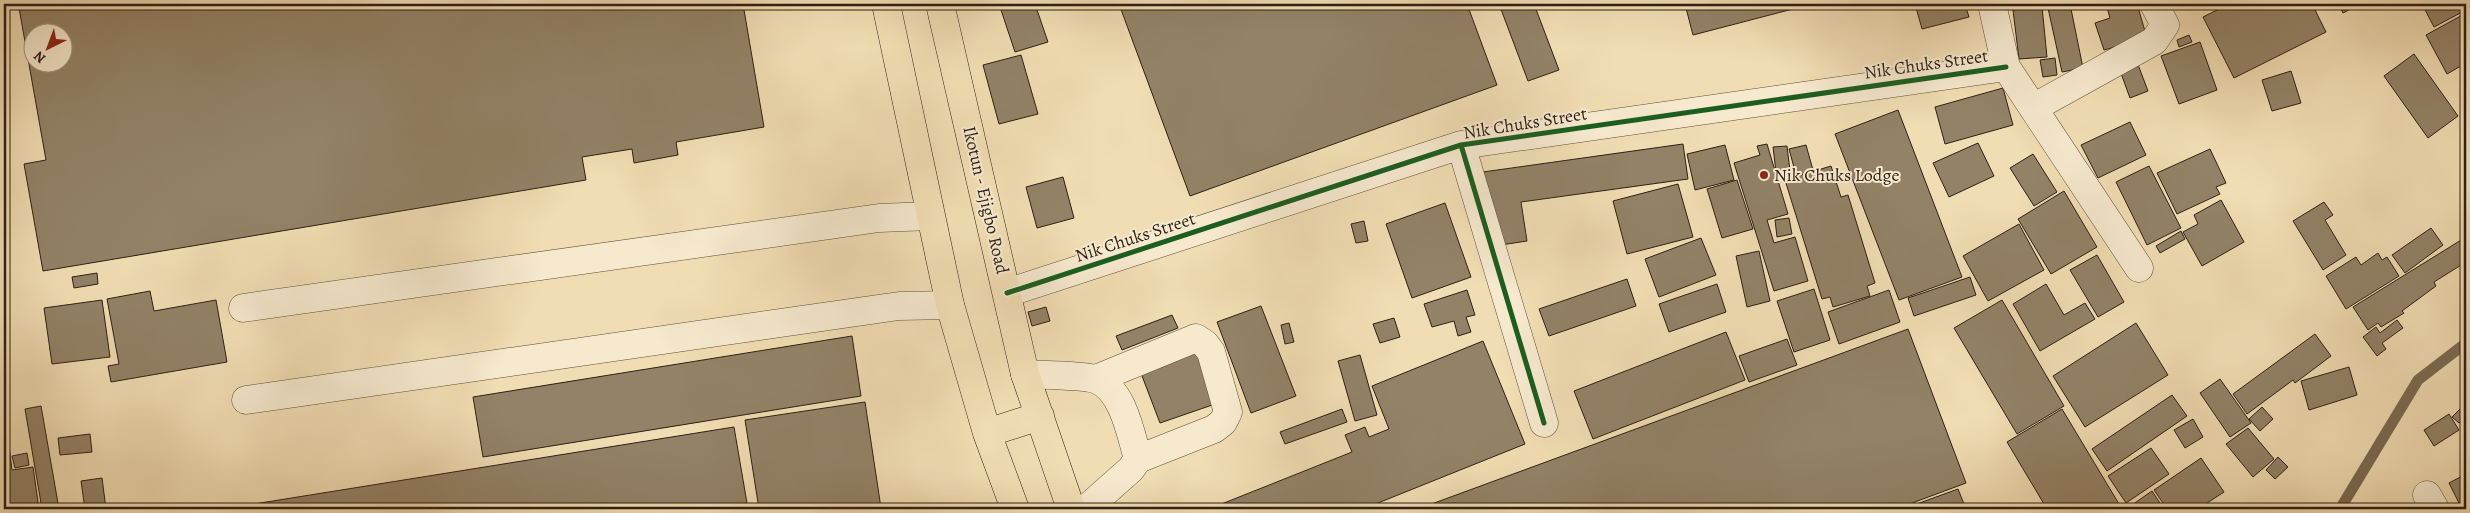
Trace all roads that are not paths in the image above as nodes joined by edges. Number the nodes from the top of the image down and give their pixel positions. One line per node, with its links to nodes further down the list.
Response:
1 (886, 4): 8 (main road)
2 (940, 4): 10 (main road, Ikotun - Ejigbo Road)
3 (1992, 4): 5 (street)
4 (2154, 4): 6 (street)
5 (2006, 66): 6 (street); 7 (street, Nik Chuks Street)
6 (2033, 108): 9 (street)
7 (1461, 146): 10 (street, Nik Chuks Street); 17 (street)
8 (930, 216): 11 (main road); 12 (street)
9 (2139, 268)
10 (1007, 293): 13 (main road, Ikotun - Ejigbo Road)
11 (950, 306): 15 (street); 18 (main road)
12 (244, 308)
13 (1026, 374): 14 (street); 16 (main road, Ikotun - Ejigbo Road)
14 (1096, 379): 19 (street); 19 (street)
15 (246, 400)
16 (1040, 416): 18 (main road); 21 (main road, Ikotun - Ejigbo Road)
17 (1544, 423)
18 (987, 433): 20 (main road)
19 (1138, 459): 22 (street)
20 (1015, 509)
21 (1071, 509)
22 (1086, 509)

